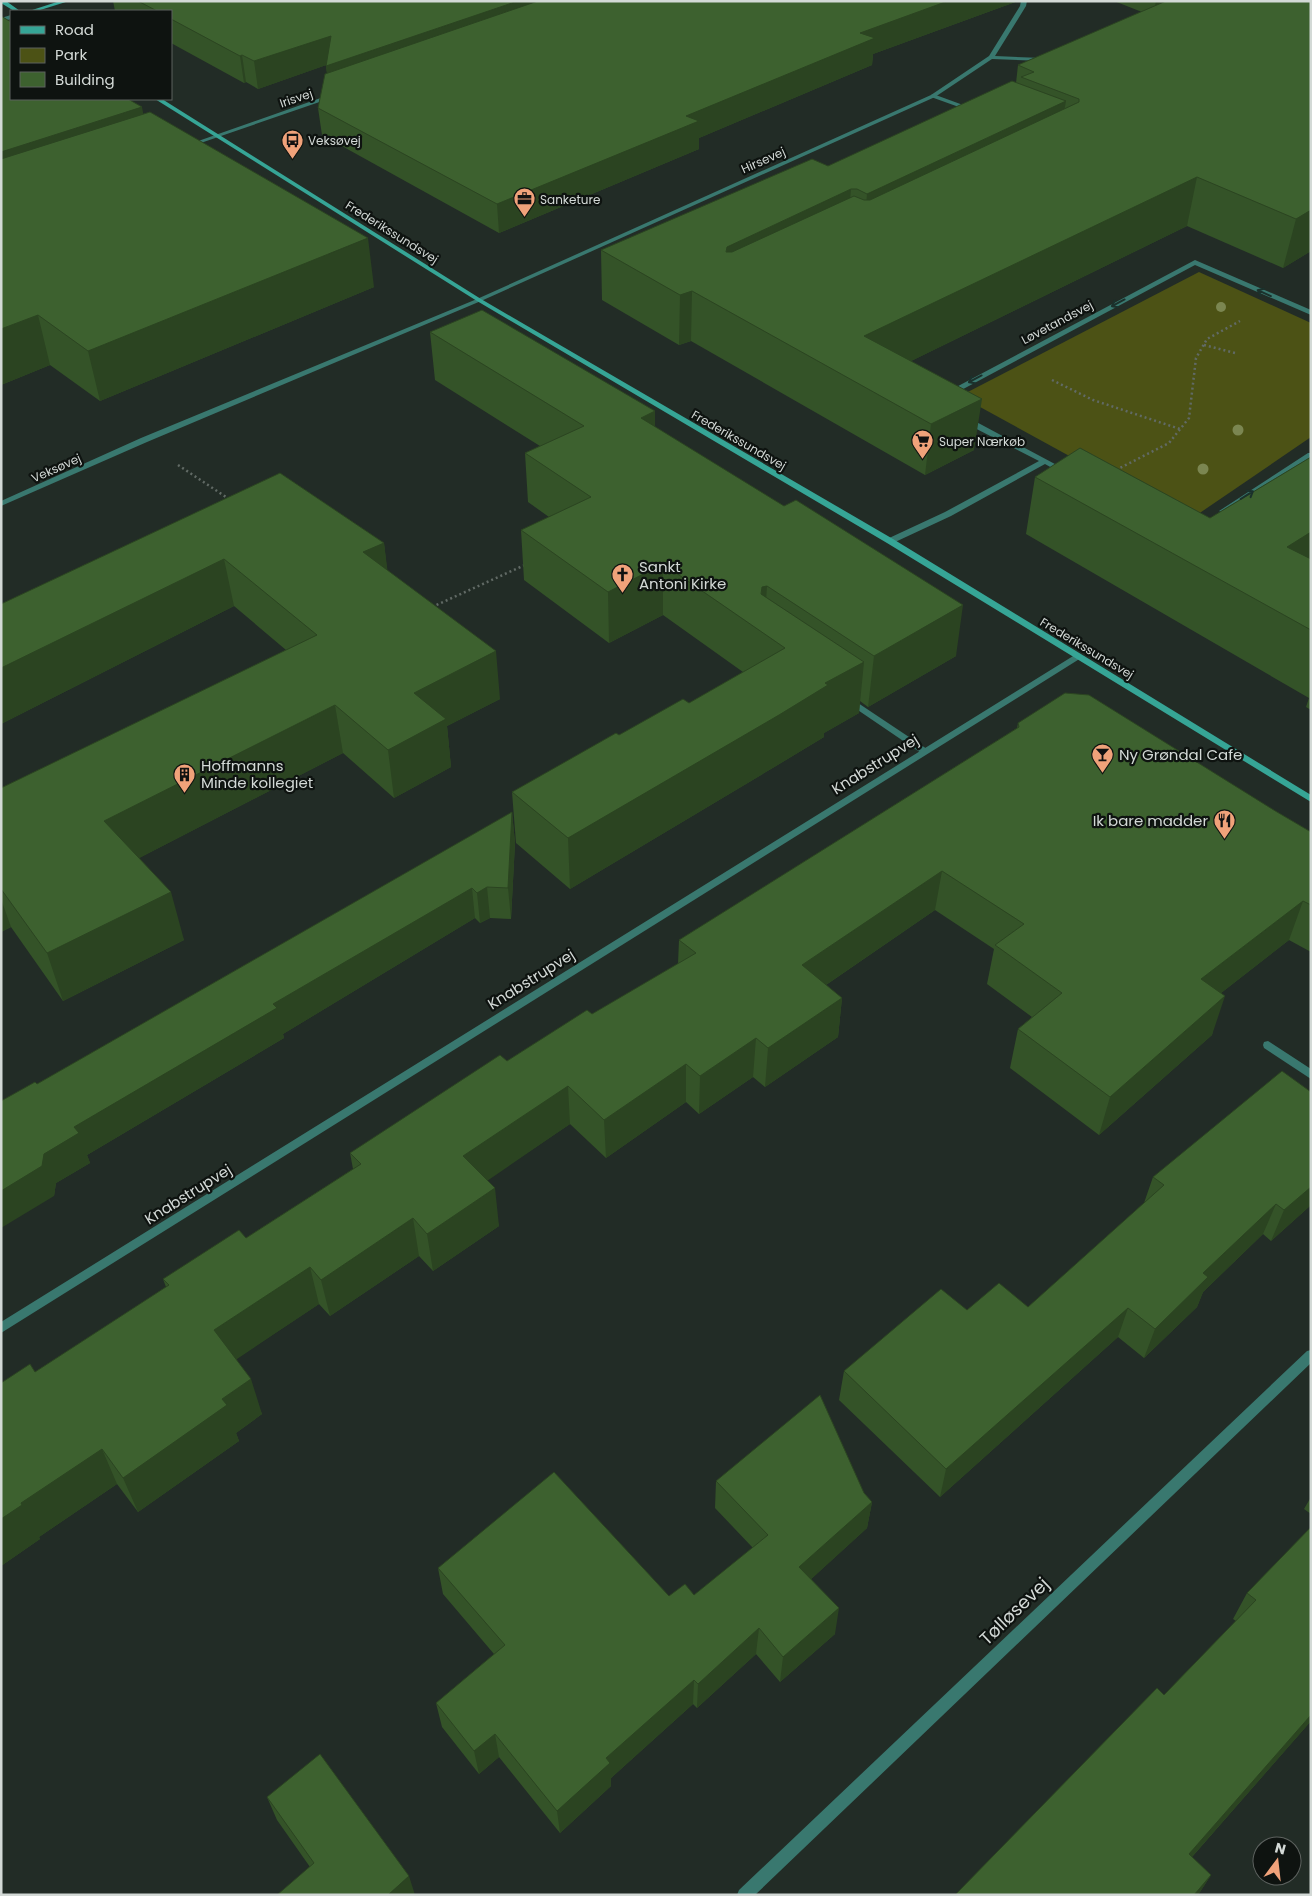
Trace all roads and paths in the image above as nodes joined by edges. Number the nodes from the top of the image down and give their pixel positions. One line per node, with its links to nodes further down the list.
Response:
1 (2, 1): 4 (main road)
2 (68, 1): 5 (main road)
3 (1024, 1): 6 (street, Hirsevej)
4 (16, 10)
5 (36, 10)
6 (991, 57): 7 (street); 9 (street, Hirsevej)
7 (1051, 59)
8 (336, 95): 12 (street, Irisvej)
9 (933, 96): 11 (street); 14 (street, Hirsevej)
10 (160, 100): 12 (main road, Frederikssundsvej)
11 (978, 113)
12 (217, 136): 13 (street, Irisvej); 14 (main road, Frederikssundsvej)
13 (183, 147)
14 (479, 300): 23 (street, Veksøvej); 30 (main road, Frederikssundsvej)
15 (1280, 300): 16 (street, Løvetandsvej); 17 (path); 19 (street, Løvetandsvej, one-way to 19)
16 (1310, 312)
17 (1204, 345): 18 (path); 22 (path)
18 (1235, 353)
19 (1011, 360): 20 (street, Løvetandsvej, one-way to 20); 22 (path)
20 (941, 397)
21 (958, 415): 25 (street)
22 (1180, 429): 26 (path)
23 (144, 440): 27 (path); 28 (street, Veksøvej)
24 (1311, 455): 29 (street, one-way to 24)
25 (1045, 461): 26 (street); 30 (street)
26 (1089, 484)
27 (233, 501)
28 (1, 504)
29 (1218, 514)
30 (890, 542): 33 (main road, Frederikssundsvej)
31 (534, 561): 32 (path)
32 (425, 610)
33 (1078, 656): 35 (street, Knabstrupvej); 36 (main road, Frederikssundsvej)
34 (844, 696): 35 (street)
35 (924, 751): 39 (street, Knabstrupvej)
36 (1311, 799)
37 (1268, 1045): 38 (street)
38 (1311, 1074)
39 (1, 1328)
40 (1311, 1355): 41 (street, Tølløsevej)
41 (744, 1895)

